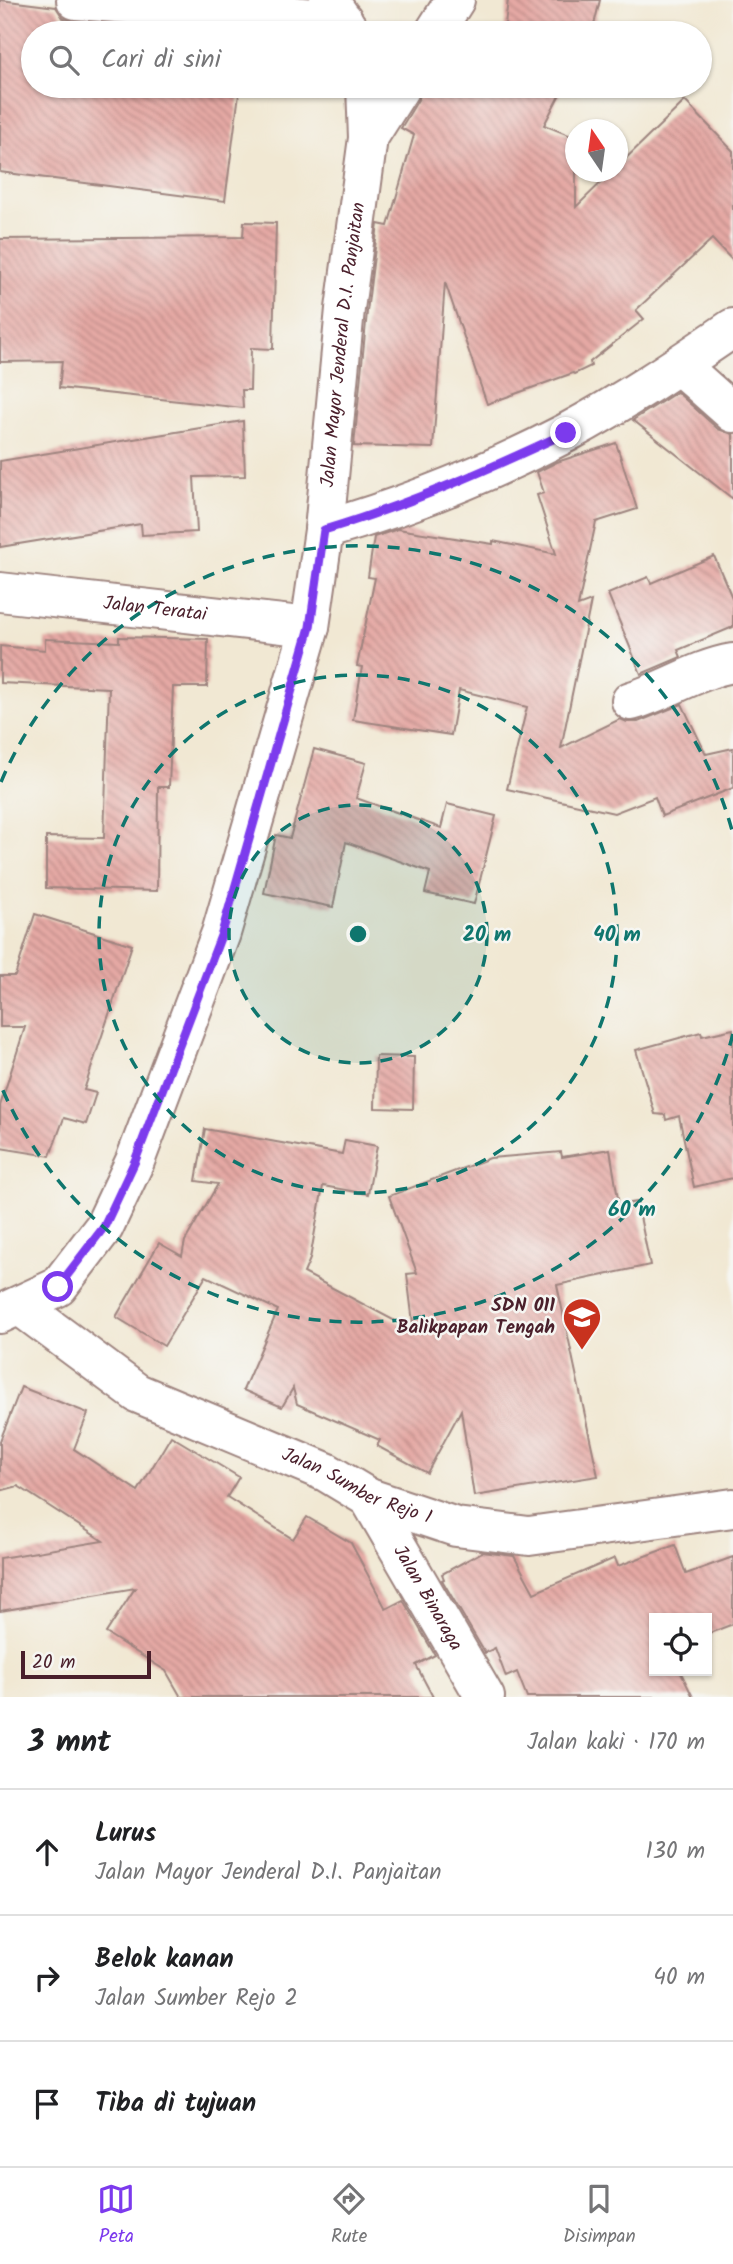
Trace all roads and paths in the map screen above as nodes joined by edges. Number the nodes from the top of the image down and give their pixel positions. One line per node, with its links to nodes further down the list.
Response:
1 (76, 0): 3 (street)
2 (455, 0): 4 (street)
3 (341, 18)
4 (442, 21)
5 (366, 98): 7 (street, Jalan Mayor Jenderal D.I. Panjaitan)
6 (393, 98): 7 (street)
7 (368, 138): 11 (street, Jalan Mayor Jenderal D.I. Panjaitan)
8 (733, 328): 9 (street)
9 (679, 365): 10 (street); 11 (street)
10 (733, 413)
11 (324, 530): 13 (street, Jalan Mayor Jenderal D.I. Panjaitan)
12 (0, 593): 13 (street, Jalan Teratai)
13 (310, 627): 16 (street, Jalan Mayor Jenderal D.I. Panjaitan)
14 (733, 663): 15 (street)
15 (631, 701)
16 (10, 1310): 17 (street, Jalan Sumber Rejo 1)
17 (369, 1498): 18 (street, Jalan Sumber Rejo 1); 19 (street, Jalan Binaraga)
18 (733, 1508)
19 (485, 1697)

